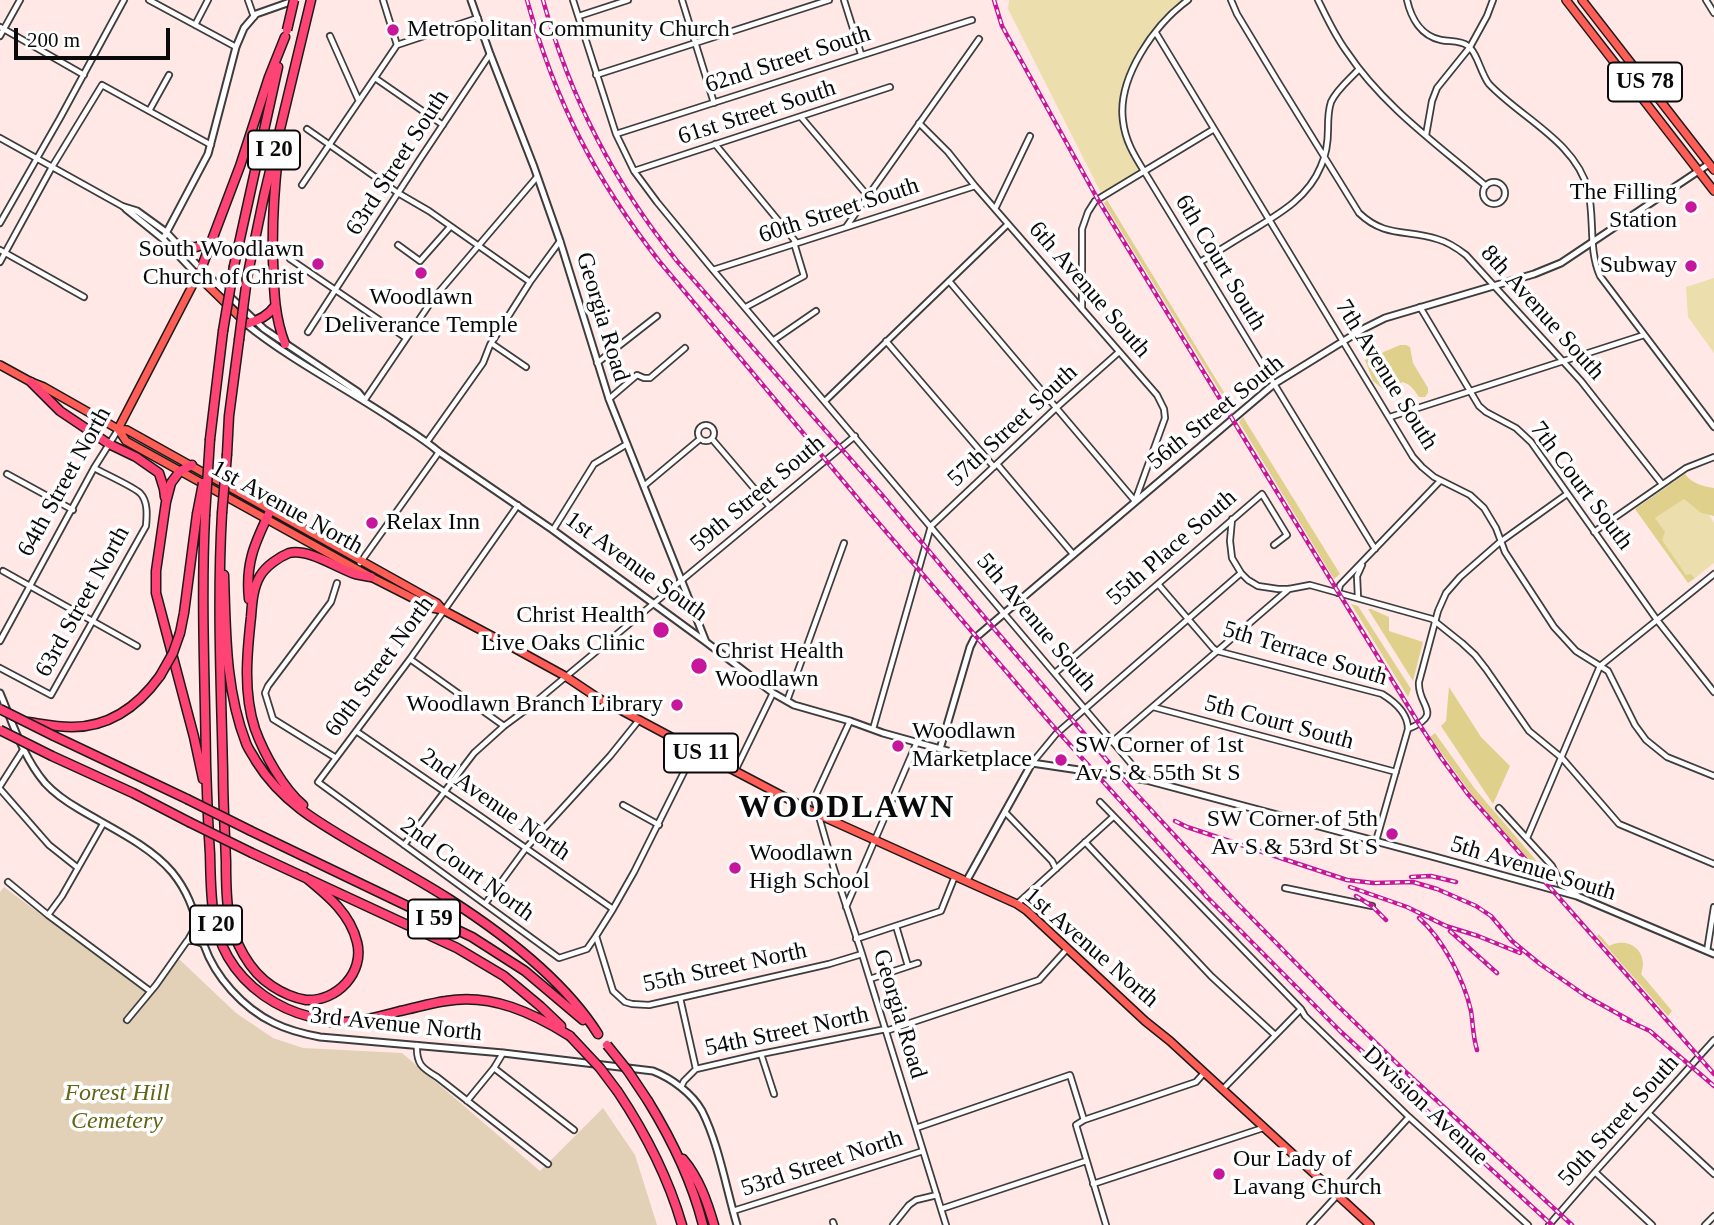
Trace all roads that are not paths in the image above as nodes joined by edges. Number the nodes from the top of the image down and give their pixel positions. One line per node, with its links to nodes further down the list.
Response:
1 (20, 0): 29 (street)
2 (124, 0): 42 (street)
3 (149, 0): 28 (street)
4 (208, 0): 28 (street)
5 (248, 0): 25 (street)
6 (295, 0): 25 (street); 30 (highway, I 20, bridge)
7 (311, 0): 50 (highway, I 20)
8 (383, 0): 36 (street)
9 (471, 0): 26 (street, Georgia Road)
10 (573, 0): 24 (street, 5th Avenue South)
11 (628, 0): 24 (street)
12 (682, 0): 35 (street)
13 (829, 0): 35 (street)
14 (844, 0): 40 (street)
15 (1188, 0): 31 (street)
16 (1231, 0): 63 (street, 8th Avenue South)
17 (1318, 0): 41 (street)
18 (1407, 0): 38 (street)
19 (1493, 0): 38 (street)
20 (1566, 0): 69 (main road, US 78)
21 (1582, 0): 65 (main road, US 78)
22 (1706, 0): 23 (street)
23 (1714, 13)
24 (579, 16): 44 (street, 5th Avenue South)
25 (254, 17): 37 (street)
26 (478, 18): 36 (street); 39 (street, Georgia Road)
27 (972, 20): 40 (street, 62nd Street South)
28 (195, 25): 37 (street)
29 (2, 29): 32 (street); 42 (street)
30 (286, 33): 88 (highway); 158 (highway, I 20, bridge)
31 (1156, 33): 55 (street, 7th Avenue South); 68 (street, 6th Court South)
32 (0, 36)
33 (330, 36): 47 (street)
34 (979, 39): 52 (street)
35 (694, 44): 44 (street); 48 (street)
36 (397, 45): 45 (street)
37 (236, 47): 62 (street)
38 (1470, 47): 57 (street); 87 (street)
39 (490, 54): 53 (street, 63rd Street South); 70 (street, Georgia Road)
40 (861, 54): 48 (street, 62nd Street South)
41 (1359, 69): 57 (street); 63 (street)
42 (84, 75): 64 (street)
43 (169, 75): 49 (street)
44 (596, 75): 56 (street, 5th Avenue South)
45 (375, 78): 47 (street); 53 (street)
46 (890, 88): 51 (street, 61st Street South)
47 (358, 100): 60 (street)
48 (713, 103): 56 (street, 62nd Street South)
49 (149, 111): 62 (street); 66 (street)
50 (282, 116): 104 (highway); 164 (highway, I 20, bridge)
51 (801, 117): 61 (street, 61st Street South); 76 (street)
52 (919, 123): 72 (street, 6th Avenue South); 76 (street)
53 (443, 125): 75 (street, 63rd Street South)
54 (307, 129): 60 (street)
55 (1214, 129): 68 (street); 79 (street, 7th Avenue South)
56 (616, 134): 67 (street, 5th Avenue South)
57 (1426, 135): 73 (street)
58 (1030, 136): 78 (street)
59 (0, 138): 64 (street, 1st Avenue South)
60 (329, 144): 71 (street); 75 (street)
61 (715, 144): 67 (street, 61st Street South); 89 (street)
62 (211, 145): 84 (street)
63 (1324, 156): 79 (street); 101 (street, 8th Avenue South)
64 (37, 158): 66 (street, 1st Avenue South); 80 (street)
65 (1712, 165): 69 (street, 56th Street South)
66 (52, 167): 77 (street, 1st Avenue South); 93 (street)
67 (634, 171): 97 (street, 5th Avenue South)
68 (1143, 171): 96 (street, 6th Court South); 107 (street)
69 (1698, 171): 74 (main road, US 78); 87 (street, 56th Street South)
70 (537, 177): 86 (street, Georgia Road); 91 (street)
71 (302, 185)
72 (975, 186): 78 (street, 6th Avenue South); 83 (street, 60th Street South)
73 (1486, 186): 73 (street)
74 (1714, 191)
75 (398, 193): 82 (street); 102 (street, 63rd Street South)
76 (867, 195): 83 (street)
77 (124, 207): 84 (street, 1st Avenue South); 85 (street, 1st Avenue South)
78 (995, 209): 81 (street, 6th Avenue South)
79 (1270, 219): 96 (street); 116 (street, 7th Avenue South)
80 (0, 223)
81 (1008, 224): 99 (street, 59th Street South); 107 (street, 6th Avenue South)
82 (450, 227): 90 (street); 91 (street)
83 (845, 228): 89 (street, 60th Street South)
84 (166, 232): 85 (street); 92 (street, 1st Avenue South)
85 (163, 239): 98 (street, 1st Avenue South)
86 (560, 241): 100 (street); 122 (street, Georgia Road)
87 (1593, 242): 101 (street, 56th Street South); 112 (street)
88 (211, 243): 92 (highway); 98 (highway)
89 (795, 243): 97 (street, 60th Street South); 105 (street)
90 (398, 245)
91 (478, 246): 100 (street); 113 (street)
92 (182, 248): 98 (street, 1st Avenue South)
93 (3, 251): 95 (street); 103 (street)
94 (290, 259): 102 (street)
95 (0, 262)
96 (1200, 262): 126 (street, 6th Court South)
97 (713, 270): 105 (street, 5th Avenue South)
98 (200, 273): 110 (main road, 1st Avenue South); 134 (main road, 64th Street North)
99 (949, 281): 115 (street, 59th Street South); 131 (street)
100 (530, 282): 117 (street)
101 (1495, 285): 106 (street, 56th Street South); 121 (street, 8th Avenue South)
102 (335, 291): 111 (street, 63rd Street South); 113 (street)
103 (84, 297)
104 (275, 306): 110 (highway); 118 (highway)
105 (746, 307): 114 (street, 5th Avenue South)
106 (1420, 307): 116 (street, 56th Street South); 127 (street, 7th Court South)
107 (1082, 309): 120 (street, 6th Avenue South)
108 (816, 311): 114 (street)
109 (657, 316): 122 (street)
110 (250, 322): 118 (street, 1st Avenue South); 129 (street, 1st Avenue South)
111 (308, 332)
112 (1644, 335): 121 (street); 133 (street)
113 (406, 338): 129 (street)
114 (774, 341): 130 (street, 5th Avenue South)
115 (886, 341): 130 (street, 59th Street South); 144 (street)
116 (1343, 341): 126 (street, 56th Street South); 132 (street, 7th Avenue South)
117 (491, 343): 124 (street); 138 (street)
118 (285, 344): 129 (street, 1st Avenue South)
119 (684, 348): 128 (street)
120 (1119, 352): 131 (street, 57th Street South); 153 (street, 6th Avenue South)
121 (1563, 361): 127 (street); 149 (street, 8th Avenue South)
122 (597, 363): 128 (street, Georgia Road)
123 (0, 365): 125 (main road, 1st Avenue North / US 11)
124 (526, 367)
125 (31, 383): 134 (main road, 1st Avenue North / US 11); 139 (highway)
126 (1274, 384): 153 (street, 56th Street South); 168 (street, 6th Court South)
127 (1470, 391): 132 (street); 151 (street, 7th Court South)
128 (609, 399): 140 (street, Georgia Road)
129 (365, 401): 138 (street, 1st Avenue South)
130 (825, 401): 135 (street, 5th Avenue South)
131 (1056, 408): 144 (street, 57th Street South); 153 (street)
132 (1390, 417): 148 (street, 7th Avenue South)
133 (1714, 427)
134 (118, 429): 139 (street, 64th Street North); 143 (main road, 1st Avenue North / US 11); 146 (main road, 1st Avenue North / US 11)
135 (855, 436): 155 (street, 59th Street South); 161 (street, 5th Avenue South)
136 (700, 439): 137 (street); 137 (street); 150 (street)
137 (712, 439): 155 (street)
138 (427, 442): 141 (street, 1st Avenue South)
139 (109, 443): 145 (street, 64th Street North); 152 (highway)
140 (627, 444): 150 (street, Georgia Road); 162 (street)
141 (439, 452): 154 (street, 1st Avenue South); 170 (street)
142 (1714, 457): 149 (street)
143 (192, 465): 146 (highway); 156 (main road, 1st Avenue North / US 11)
144 (995, 465): 161 (street, 57th Street South); 169 (street)
145 (94, 468): 157 (street, 64th Street North); 188 (street, 63rd Street North)
146 (180, 471): 152 (highway); 159 (main road, 1st Avenue North / US 11)
147 (6, 474): 157 (street)
148 (1440, 481): 165 (street, 7th Avenue South); 168 (street)
149 (1662, 484): 163 (street)
150 (645, 485): 177 (street, Georgia Road)
151 (1567, 494): 163 (street, 7th Court South); 165 (street)
152 (166, 502): 232 (highway)
153 (1135, 502): 169 (street, 56th Street South)
154 (518, 505): 162 (street, 1st Avenue South); 185 (street, 60th Street North)
155 (770, 507): 177 (street, 59th Street South)
156 (271, 509): 159 (highway); 170 (main road, 1st Avenue North / US 11)
157 (73, 510): 180 (street, 64th Street North)
158 (201, 515): 210 (highway, bridge); 232 (highway, I 20)
159 (267, 519): 172 (main road, 1st Avenue North / US 11); 186 (highway)
160 (1232, 519): 167 (street, 55th Place South); 174 (street); 179 (street, 55th Place South)
161 (931, 526): 187 (street, 5th Avenue South); 212 (street)
162 (553, 530): 184 (street, 1st Avenue South)
163 (1594, 532): 190 (street, 7th Court South)
164 (222, 536): 240 (highway); 251 (highway)
165 (1500, 542): 191 (street); 197 (street, 7th Avenue South)
166 (844, 543): 204 (street)
167 (1274, 545)
168 (1374, 549): 171 (street)
169 (1073, 555): 187 (street, 56th Street South)
170 (362, 560): 172 (street); 185 (main road, 1st Avenue North / US 11)
171 (1364, 561): 182 (street); 183 (street)
172 (357, 569): 176 (main road, 1st Avenue North / US 11)
173 (3, 571): 180 (street)
174 (1241, 573): 181 (street); 189 (street)
175 (1714, 574): 190 (street)
176 (371, 577): 185 (main road, 1st Avenue North / US 11); 186 (highway)
177 (682, 580): 184 (street, 59th Street South); 193 (street, Georgia Road)
178 (337, 583): 221 (street)
179 (1157, 583): 189 (street, 5th Terrace South); 199 (street, 55th Place South)
180 (30, 586): 188 (street); 192 (street, 64th Street North)
181 (1289, 589): 182 (street); 195 (street)
182 (1338, 593): 183 (street)
183 (1358, 598): 191 (street)
184 (654, 604): 193 (street, 1st Avenue South); 200 (street, 59th Street South)
185 (443, 610): 196 (street, 60th Street North); 200 (main road, 1st Avenue North / US 11)
186 (251, 612): 240 (highway)
187 (1005, 614): 199 (street, 5th Avenue South); 218 (street, 56th Street South)
188 (92, 620): 194 (street); 198 (street, 63rd Street North)
189 (1188, 620): 195 (street, 5th Terrace South); 207 (street)
190 (1657, 620): 197 (street); 201 (street, 7th Court South)
191 (1435, 621): 213 (street); 222 (street)
192 (0, 641)
193 (706, 642): 203 (street, 1st Avenue South)
194 (137, 646)
195 (1217, 651): 205 (street); 213 (street, 5th Terrace South)
196 (410, 659): 211 (street); 215 (street, 60th Street North)
197 (1600, 666): 222 (street); 226 (street, 7th Avenue South)
198 (0, 668)
199 (1055, 673): 207 (street, 5th Avenue South)
200 (565, 676): 208 (main road, 1st Avenue North / US 11); 211 (street, 59th Street South)
201 (1714, 692)
202 (0, 693): 219 (street, 3rd Avenue North)
203 (773, 693): 204 (street, 1st Avenue South); 224 (street)
204 (787, 701): 209 (street, 1st Avenue South)
205 (1153, 707): 217 (street); 225 (street, 5th Court South)
206 (0, 709): 210 (highway, I 59, bridge)
207 (1086, 709): 217 (street, 5th Avenue South); 223 (street)
208 (639, 720): 220 (main road, 1st Avenue North / US 11); 246 (street)
209 (850, 721): 212 (street, 1st Avenue South); 236 (street)
210 (25, 722): 281 (highway, I 59, bridge)
211 (504, 726): 230 (street, 59th Street South)
212 (873, 729): 216 (street, 1st Avenue South)
213 (1408, 729): 225 (street)
214 (0, 730): 251 (highway, I 59, bridge)
215 (356, 731): 221 (street, 60th Street North); 230 (street, 2nd Avenue North)
216 (917, 742): 218 (street, 1st Avenue South); 242 (street)
217 (1112, 742): 227 (street, 5th Avenue South)
218 (940, 749): 223 (street, 1st Avenue South)
219 (23, 750): 229 (street); 238 (street, 3rd Avenue North)
220 (696, 750): 224 (main road, 1st Avenue North / US 11); 239 (street)
221 (336, 758): 228 (street, 60th Street North)
222 (1562, 758): 241 (street); 247 (street)
223 (1032, 763): 227 (street, 1st Avenue South); 235 (street)
224 (735, 771): 236 (main road, 1st Avenue North / US 11)
225 (1396, 772): 244 (street)
226 (1714, 776)
227 (1146, 780): 244 (street, 5th Avenue South)
228 (318, 782): 245 (street, 2nd Court North)
229 (0, 787): 248 (street)
230 (445, 791): 245 (street, 59th Street South); 246 (street, 2nd Avenue North)
231 (1100, 802): 237 (street, Division Avenue)
232 (207, 803): 283 (highway, I 20)
233 (623, 804): 239 (street)
234 (1499, 807): 241 (street)
235 (1005, 812): 249 (street); 252 (street)
236 (817, 814): 242 (main road, 1st Avenue North / US 11); 259 (street, Georgia Road)
237 (1114, 817): 243 (street); 278 (street, Division Avenue)
238 (103, 824): 248 (street); 263 (street, 3rd Avenue North)
239 (659, 825): 261 (street)
240 (331, 830): 281 (highway)
241 (1527, 838): 255 (street)
242 (875, 840): 250 (main road, 1st Avenue North / US 11); 259 (street)
243 (1085, 842): 249 (street); 282 (street)
244 (1376, 842): 255 (street, 5th Avenue South)
245 (404, 845): 256 (street, 2nd Court North)
246 (526, 848): 256 (street); 261 (street, 2nd Avenue North)
247 (1714, 864)
248 (78, 868): 262 (street)
249 (1056, 869): 257 (street)
250 (956, 876): 252 (main road, 1st Avenue North / US 11); 264 (street)
251 (305, 877): 283 (highway, I 59)
252 (967, 880): 257 (main road, 1st Avenue North / US 11)
253 (8, 882): 262 (street)
254 (1285, 888): 258 (street)
255 (1577, 896): 270 (street, 5th Avenue South)
256 (485, 904): 265 (street, 2nd Court North)
257 (1017, 904): 269 (main road, 1st Avenue North / US 11)
258 (1373, 906)
259 (846, 907): 266 (street, Georgia Road)
260 (1714, 907): 270 (street)
261 (613, 909): 265 (street)
262 (48, 915): 276 (street)
263 (198, 923): 267 (street); 268 (street, 3rd Avenue North)
264 (896, 926): 266 (street); 274 (street)
265 (596, 936): 277 (street, 55th Street North)
266 (856, 939): 271 (street, Georgia Road)
267 (187, 941): 268 (street); 276 (street)
268 (204, 944): 285 (street, 3rd Avenue North)
269 (1068, 949): 280 (street, 54th Street North); 290 (main road, 1st Avenue North / US 11)
270 (1707, 951): 272 (street, 5th Avenue South)
271 (862, 954): 275 (street, Georgia Road); 277 (street, 55th Street North)
272 (1714, 954)
273 (918, 963): 274 (street)
274 (908, 967): 275 (street)
275 (870, 979): 280 (street, Georgia Road)
276 (150, 991): 279 (street)
277 (680, 998): 289 (street)
278 (1301, 1009): 282 (street); 296 (street, Division Avenue)
279 (127, 1020)
280 (886, 1030): 287 (street, 54th Street North); 298 (street, Georgia Road)
281 (598, 1034): 302 (highway, bridge)
282 (1275, 1035): 292 (street)
283 (570, 1036): 313 (highway, I 20, bridge)
284 (1714, 1040): 295 (street, 50th Street South)
285 (417, 1045): 286 (street, 3rd Avenue North); 294 (street)
286 (503, 1053): 288 (street); 291 (street, 3rd Avenue North)
287 (761, 1054): 289 (street, 54th Street North); 293 (street)
288 (494, 1068): 294 (street); 300 (street)
289 (696, 1069): 291 (street)
290 (1204, 1073): 292 (main road, 1st Avenue North / US 11); 297 (street)
291 (681, 1087): 311 (street)
292 (1222, 1090): 299 (main road, 1st Avenue North / US 11)
293 (774, 1094)
294 (467, 1101): 304 (street)
295 (1648, 1113): 305 (street, 50th Street South); 306 (street)
296 (1409, 1117): 309 (street); 322 (street, Division Avenue)
297 (1084, 1120): 298 (street, 53rd Street North); 303 (street)
298 (916, 1128): 301 (street, Georgia Road)
299 (1263, 1128): 307 (street); 309 (main road, 1st Avenue North / US 11)
300 (574, 1130)
301 (923, 1151): 308 (street, Georgia Road); 311 (street, 53rd Street North)
302 (677, 1152): 314 (highway); 315 (highway)
303 (1086, 1161): 307 (street); 310 (street)
304 (548, 1164)
305 (1595, 1172): 323 (street, 50th Street South); 324 (street)
306 (1714, 1174)
307 (1093, 1184): 319 (street)
308 (937, 1195): 310 (street, Georgia Road); 317 (street)
309 (1337, 1195): 320 (street); 321 (main road, 1st Avenue North / US 11)
310 (941, 1209): 318 (street, Georgia Road)
311 (733, 1211): 316 (street)
312 (1714, 1216): 325 (street)
313 (682, 1225)
314 (703, 1225)
315 (714, 1225)
316 (737, 1225)
317 (893, 1225)
318 (946, 1225)
319 (1106, 1225)
320 (1310, 1225)
321 (1370, 1225)
322 (1528, 1225)
323 (1549, 1225)
324 (1651, 1225)
325 (1705, 1225)

